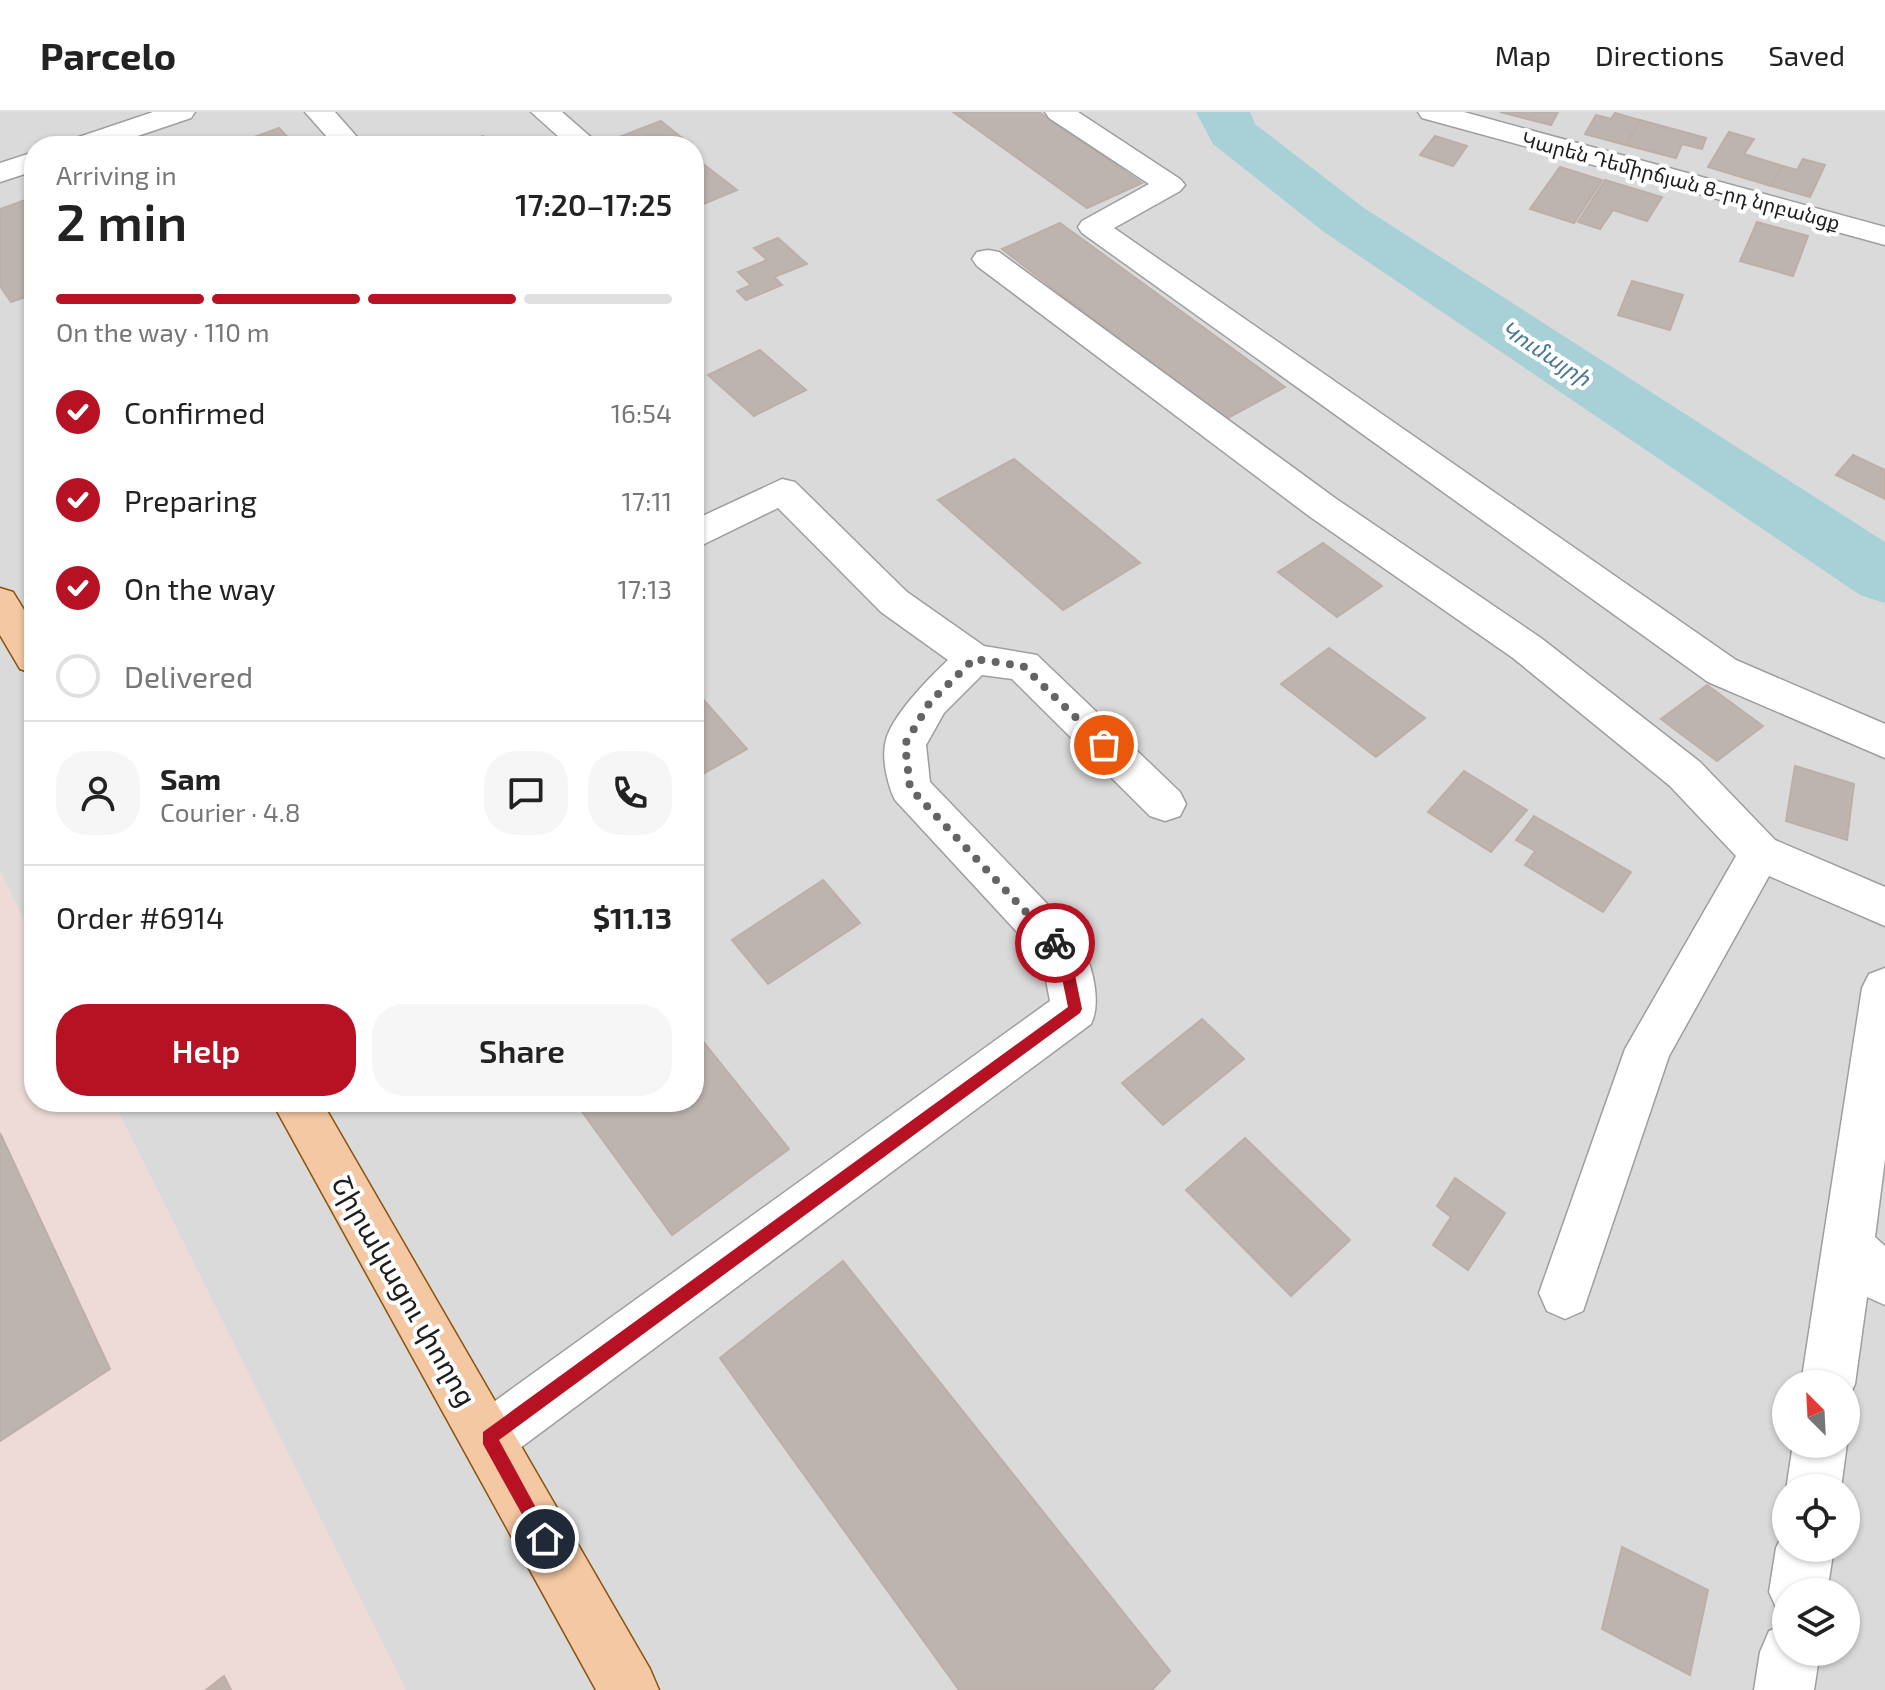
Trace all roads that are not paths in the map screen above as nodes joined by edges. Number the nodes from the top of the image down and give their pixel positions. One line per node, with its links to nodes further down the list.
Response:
1 (181, 112): 6 (street)
2 (319, 112): 7 (street)
3 (545, 112): 8 (street)
4 (1059, 112): 17 (street)
5 (1432, 112): 11 (street, Կարեն Դեմիրճյան 8-րդ նրբանցք)
6 (110, 136)
7 (342, 136)
8 (575, 136)
9 (24, 165): 10 (street)
10 (0, 173)
11 (1885, 236)
12 (988, 259): 19 (street)
13 (704, 531): 16 (street)
14 (0, 602): 15 (main road)
15 (24, 642)
16 (974, 659): 18 (street); 26 (street)
17 (1885, 742)
18 (1165, 804)
19 (1760, 853): 20 (street); 24 (street)
20 (1885, 907)
21 (1885, 988): 23 (street)
22 (302, 1112): 26 (main road, Շիրակացու փողոց)
23 (1866, 1264): 25 (street)
24 (1565, 1293)
25 (1832, 1370)
26 (489, 1438): 28 (main road, Շիրակացու փողոց)
27 (1788, 1666): 29 (street)
28 (629, 1690)
29 (1784, 1690)

